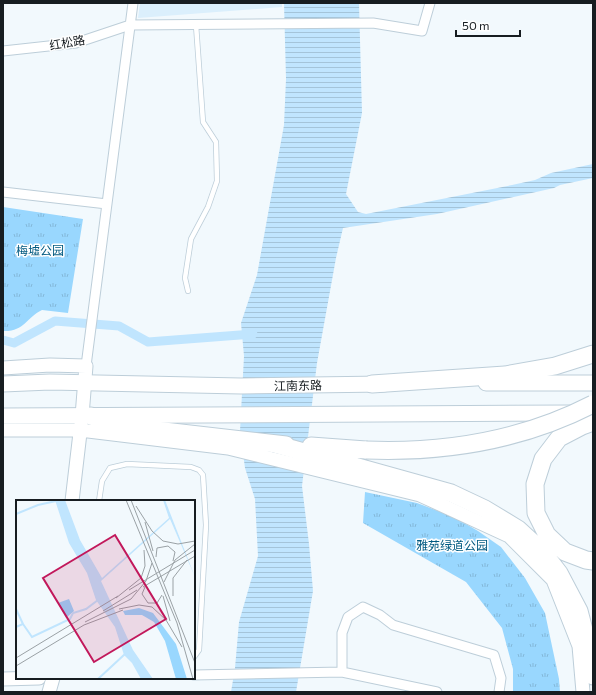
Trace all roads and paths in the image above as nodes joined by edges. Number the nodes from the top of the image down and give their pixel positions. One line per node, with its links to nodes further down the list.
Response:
1 (133, 3): 3 (street)
2 (430, 3): 4 (street, 红松路)
3 (130, 25): 4 (street, 红松路); 5 (street, 红松路); 7 (street)
4 (196, 25): 8 (lane)
5 (3, 51)
6 (3, 192): 7 (street)
7 (107, 204): 10 (street)
8 (188, 291)
9 (593, 354): 15 (highway)
10 (86, 366): 11 (main road); 12 (main road)
11 (3, 368)
12 (84, 382): 14 (main road, 江南东路); 15 (main road, 江南东路); 19 (main road)
13 (593, 383): 15 (main road, 江南东路)
14 (3, 384)
15 (372, 384)
16 (593, 404): 22 (highway, bridge)
17 (593, 413): 19 (main road)
18 (3, 416): 19 (main road)
19 (84, 421): 21 (main road); 22 (highway); 23 (main road); 36 (main road)
20 (593, 422): 25 (highway)
21 (3, 430)
22 (315, 451): 29 (highway)
23 (72, 500)
24 (99, 500): 26 (lane)
25 (589, 560)
26 (195, 656)
27 (342, 672): 28 (street); 34 (street); 35 (street)
28 (195, 675)
29 (593, 676)
30 (3, 679): 31 (main road)
31 (16, 679)
32 (53, 679): 33 (main road)
33 (49, 692)
34 (437, 692)
35 (499, 692)
36 (583, 692)

